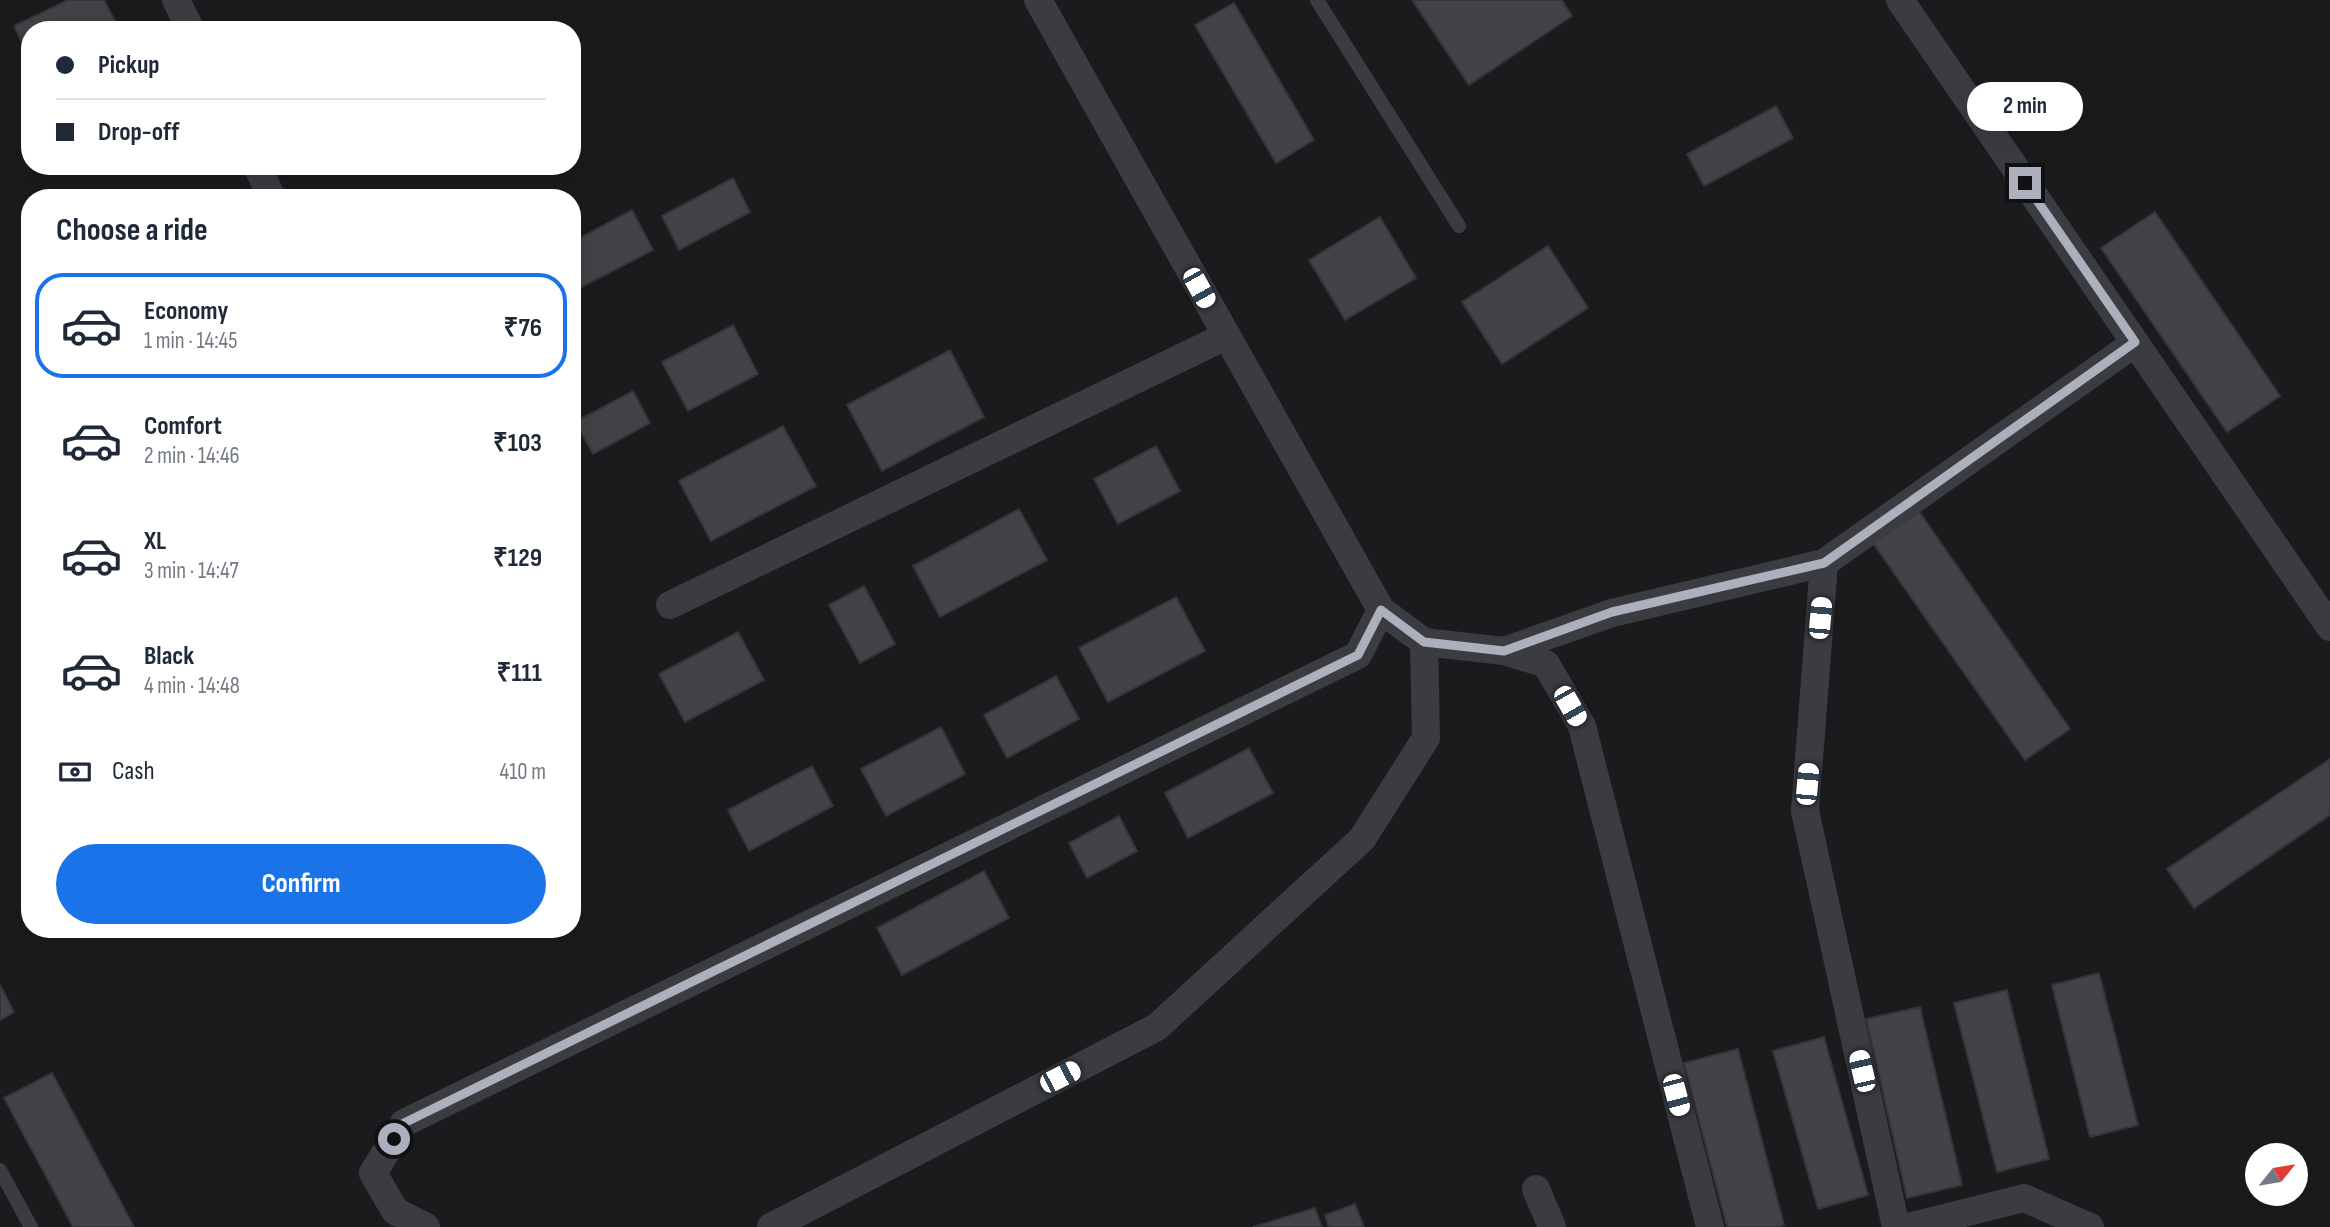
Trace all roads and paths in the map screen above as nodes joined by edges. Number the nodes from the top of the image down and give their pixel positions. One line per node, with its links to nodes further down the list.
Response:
1 (176, 0): 5 (street)
2 (1038, 0): 7 (street)
3 (1317, 0): 6 (lane)
4 (1900, 0): 8 (street)
5 (186, 21)
6 (1459, 226)
7 (1226, 336): 10 (street); 11 (street)
8 (2135, 342): 9 (street); 12 (street)
9 (1824, 563): 14 (street); 22 (street)
10 (670, 605)
11 (1381, 610): 13 (street); 18 (street)
12 (2330, 627)
13 (1424, 642): 14 (street); 19 (street)
14 (1504, 651): 21 (street)
15 (0, 1170): 17 (lane)
16 (1536, 1189): 20 (street)
17 (31, 1227)
18 (426, 1227)
19 (771, 1227)
20 (1552, 1227)
21 (1710, 1227)
22 (1896, 1227)
23 (1908, 1227): 24 (street)
24 (2090, 1227)

